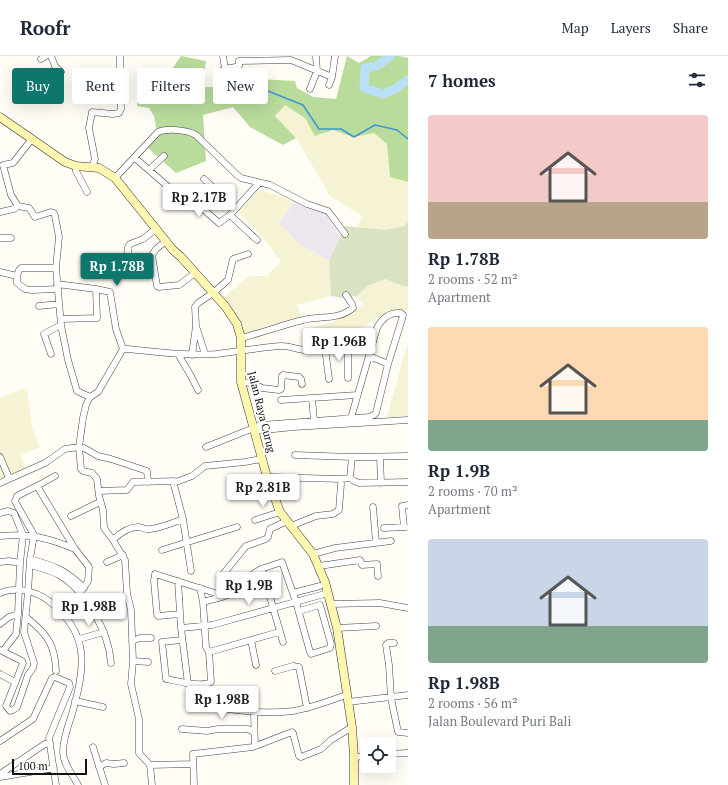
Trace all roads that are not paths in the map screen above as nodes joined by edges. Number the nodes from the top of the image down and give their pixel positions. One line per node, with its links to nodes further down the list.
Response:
1 (51, 56): 9 (street)
2 (120, 56): 10 (street)
3 (224, 56): 6 (street)
4 (316, 56): 11 (street)
5 (335, 56): 12 (street)
6 (239, 58): 7 (street)
7 (266, 58): 8 (street)
8 (291, 58): 11 (street)
9 (57, 68)
10 (120, 68)
11 (317, 71): 12 (street); 14 (street)
12 (332, 77): 13 (street)
13 (330, 85)
14 (310, 90)
15 (121, 104): 21 (street)
16 (0, 117): 17 (main road, Jalan Raya Curug)
17 (31, 140): 20 (main road, Jalan Raya Curug); 27 (street)
18 (164, 156): 22 (street)
19 (135, 158): 22 (street); 23 (street); 25 (street)
20 (76, 166): 21 (main road, Jalan Raya Curug); 26 (street)
21 (92, 167): 23 (main road, Jalan Raya Curug)
22 (149, 170): 30 (street)
23 (115, 178): 31 (main road, Jalan Raya Curug)
24 (204, 179): 28 (street)
25 (259, 183): 28 (street); 32 (street)
26 (88, 192)
27 (18, 206): 29 (street); 39 (street)
28 (236, 208): 30 (street)
29 (0, 212)
30 (230, 214): 35 (street)
31 (156, 230): 36 (main road, Jalan Raya Curug); 37 (street)
32 (345, 234)
33 (0, 238): 34 (street)
34 (11, 238)
35 (257, 240)
36 (166, 241): 41 (main road, Jalan Raya Curug); 41 (street)
37 (128, 252)
38 (248, 254): 45 (street)
39 (56, 268): 42 (street); 43 (street)
40 (0, 272): 42 (street)
41 (196, 273): 45 (main road, Jalan Raya Curug)
42 (17, 276): 43 (street)
43 (58, 287): 44 (street); 47 (street)
44 (96, 289): 49 (street); 53 (street)
45 (213, 293): 50 (street); 51 (main road, Jalan Raya Curug)
46 (346, 296): 51 (street)
47 (59, 304): 48 (street); 49 (street)
48 (39, 306)
49 (61, 322): 55 (street); 67 (street)
50 (196, 326): 57 (street); 58 (street)
51 (240, 338): 54 (main road, Jalan Raya Curug)
52 (325, 348): 54 (street); 61 (street); 62 (street)
53 (124, 349): 56 (street); 67 (street)
54 (241, 352): 57 (street); 63 (main road, Jalan Raya Curug)
55 (51, 354)
56 (178, 354): 58 (street); 65 (street)
57 (205, 354): 58 (street)
58 (192, 355)
59 (369, 356): 60 (street); 60 (street); 66 (street)
60 (388, 364): 70 (street)
61 (348, 378)
62 (329, 379)
63 (241, 382): 64 (street); 73 (main road, Jalan Raya Curug)
64 (302, 384)
65 (198, 390)
66 (357, 395): 68 (street); 70 (street)
67 (90, 398): 75 (street)
68 (312, 398): 69 (street); 72 (street)
69 (281, 400)
70 (350, 418): 72 (street)
71 (408, 420): 73 (street)
72 (314, 421): 73 (street)
73 (254, 429): 74 (street); 81 (main road, Jalan Raya Curug)
74 (206, 447)
75 (82, 448): 84 (street); 87 (street); 93 (street)
76 (294, 455): 79 (street)
77 (408, 456): 80 (street)
78 (0, 457): 84 (street)
79 (352, 457): 80 (street); 85 (street)
80 (380, 457): 88 (street)
81 (262, 459): 83 (main road, Jalan Raya Curug); 86 (street)
82 (55, 476): 92 (street)
83 (267, 477): 85 (street); 97 (main road, Jalan Raya Curug)
84 (9, 478): 90 (street)
85 (350, 478): 88 (street)
86 (173, 481): 87 (street); 100 (street)
87 (148, 482): 93 (street)
88 (381, 482): 89 (street)
89 (408, 482)
90 (0, 483)
91 (341, 484): 102 (street)
92 (37, 486): 106 (street); 108 (street)
93 (99, 491): 94 (street)
94 (100, 502): 99 (street); 110 (street)
95 (408, 505): 104 (street)
96 (373, 507): 113 (street)
97 (280, 512): 101 (street); 102 (main road, Jalan Raya Curug)
98 (0, 513): 107 (street)
99 (71, 516)
100 (183, 519): 110 (street); 114 (street)
101 (255, 520)
102 (289, 524): 117 (main road, Jalan Raya Curug); 127 (street)
103 (237, 527): 114 (street)
104 (406, 527): 105 (street)
105 (384, 528)
106 (63, 529): 112 (street); 115 (street)
107 (23, 535): 108 (street); 109 (street); 122 (street)
108 (34, 535): 112 (street); 120 (street)
109 (0, 536)
110 (113, 540): 118 (street)
111 (391, 540): 113 (street)
112 (57, 542): 115 (street)
113 (376, 542): 117 (street)
114 (188, 543): 116 (street); 125 (street)
115 (75, 549): 132 (street)
116 (162, 550)
117 (313, 554): 123 (main road, Jalan Raya Curug)
118 (123, 555): 121 (street); 160 (street)
119 (0, 562): 122 (street)
120 (30, 562): 132 (street); 133 (street)
121 (107, 562)
122 (20, 563): 131 (street)
123 (319, 566): 126 (street); 135 (main road, Jalan Raya Curug)
124 (261, 569): 134 (street); 137 (street); 142 (street)
125 (191, 571)
126 (378, 576)
127 (220, 578)
128 (178, 581): 130 (street); 145 (street); 145 (street)
129 (320, 586): 134 (street)
130 (200, 588): 137 (street); 138 (street)
131 (20, 590): 133 (street); 136 (street); 144 (street)
132 (82, 591): 152 (street)
133 (28, 592): 146 (street); 157 (street)
134 (293, 593): 139 (street)
135 (328, 593): 139 (street); 140 (main road, Jalan Raya Curug)
136 (0, 594)
137 (222, 597): 138 (street)
138 (203, 602): 149 (street)
139 (296, 602): 142 (street); 143 (street)
140 (330, 604): 141 (street); 151 (main road, Jalan Raya Curug)
141 (408, 608)
142 (272, 609): 149 (street); 153 (street)
143 (299, 610): 143 (street)
144 (18, 614): 147 (street); 154 (street)
145 (180, 614): 150 (street)
146 (26, 617): 155 (street); 169 (street)
147 (0, 624)
148 (376, 626): 151 (street)
149 (205, 627): 150 (street); 164 (street)
150 (181, 628): 158 (street)
151 (336, 628): 176 (main road, Jalan Raya Curug)
152 (104, 632): 157 (street); 167 (street)
153 (279, 632): 159 (street); 161 (street)
154 (16, 634): 155 (street); 163 (street)
155 (24, 636): 172 (street)
156 (151, 638): 160 (street)
157 (79, 639): 177 (street)
158 (182, 640): 173 (street); 173 (street)
159 (251, 640): 164 (street); 168 (street)
160 (132, 641): 165 (street)
161 (282, 642)
162 (394, 643): 175 (street)
163 (2, 650): 172 (street)
164 (209, 652): 173 (street)
165 (133, 661): 166 (street); 196 (street)
166 (148, 662)
167 (111, 663)
168 (256, 665)
169 (56, 671)
170 (275, 671): 179 (street)
171 (0, 674): 172 (street)
172 (15, 682)
173 (188, 684)
174 (408, 695): 175 (street)
175 (391, 698): 176 (street); 185 (street)
176 (347, 699): 179 (street); 182 (main road, Jalan Raya Curug)
177 (75, 701): 178 (street); 202 (street)
178 (103, 707)
179 (307, 708): 181 (street)
180 (228, 709): 181 (street)
181 (254, 713): 184 (street)
182 (352, 727): 188 (street); 192 (main road, Jalan Raya Curug)
183 (182, 729): 184 (street)
184 (254, 732): 188 (street)
185 (408, 733)
186 (0, 741): 187 (street)
187 (50, 743): 198 (street); 199 (street)
188 (255, 746): 195 (street)
189 (93, 747): 197 (street)
190 (408, 753): 191 (street)
191 (396, 754)
192 (354, 756): 193 (street); 206 (main road, Jalan Raya Curug)
193 (360, 756)
194 (124, 763): 197 (street)
195 (193, 764): 196 (street); 205 (street)
196 (150, 765): 204 (street)
197 (99, 767): 203 (street)
198 (54, 768): 200 (street); 201 (street)
199 (0, 774)
200 (0, 777)
201 (56, 785)
202 (78, 785)
203 (105, 785)
204 (152, 785)
205 (194, 785)
206 (354, 785)

